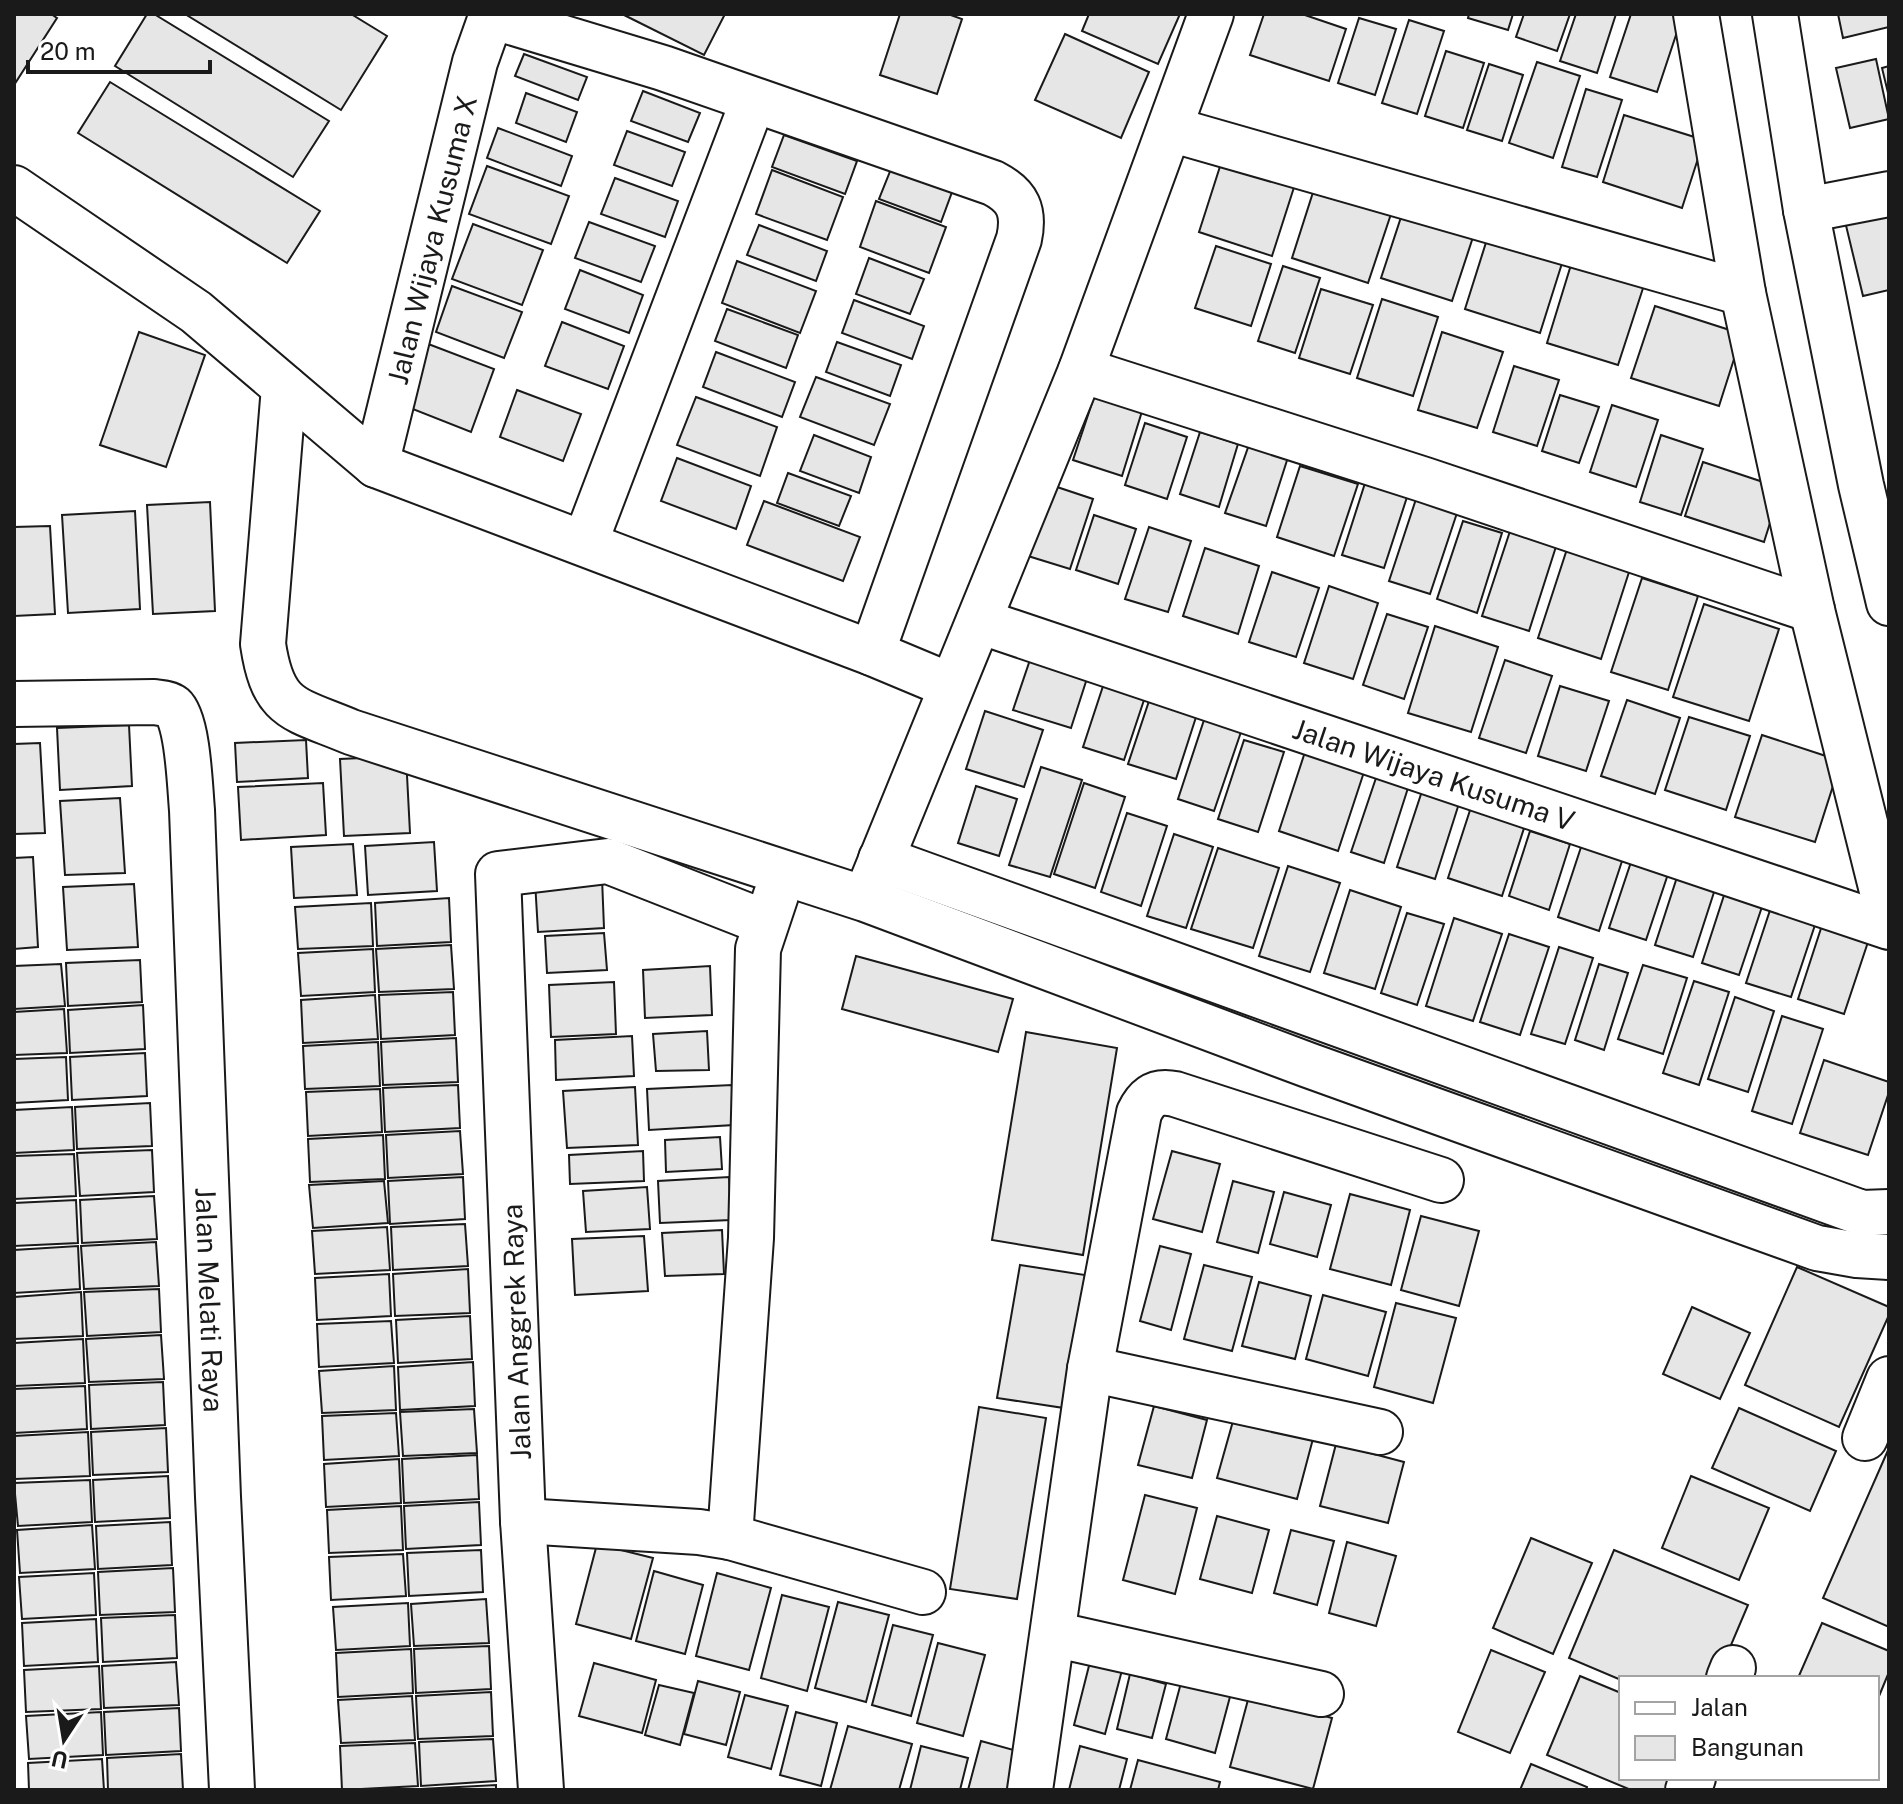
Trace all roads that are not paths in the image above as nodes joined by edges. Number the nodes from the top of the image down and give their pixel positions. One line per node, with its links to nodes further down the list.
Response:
1 (1211, 14): 6 (street)
2 (1696, 14): 10 (street)
3 (1775, 14): 9 (street)
4 (492, 15): 5 (street); 13 (street, Jalan Wijaya Kusuma X)
5 (753, 101): 15 (street); 19 (street)
6 (1170, 129): 10 (street); 11 (street)
7 (14, 188): 12 (street)
8 (1889, 194): 9 (street)
9 (1806, 210): 14 (street)
10 (1743, 293): 17 (street)
11 (1081, 370): 17 (street); 18 (street)
12 (284, 387): 13 (street); 23 (street)
13 (376, 465): 15 (street)
14 (1875, 482): 16 (street)
15 (585, 543): 19 (street)
16 (1889, 603)
17 (1812, 610): 25 (street)
18 (979, 621): 20 (street); 27 (street, Jalan Wijaya Kusuma V)
19 (872, 653): 20 (street)
20 (951, 686): 22 (street)
21 (14, 704): 40 (street, Jalan Melati Raya)
22 (881, 859): 24 (street); 29 (street)
23 (785, 872): 24 (street); 26 (street)
24 (865, 899): 30 (street)
25 (1889, 919)
26 (766, 923): 35 (street, Jalan Anggrek Raya); 36 (street)
27 (1889, 927)
28 (1441, 1180): 31 (street)
29 (1889, 1212)
30 (1889, 1257)
31 (1090, 1369): 33 (street); 38 (street)
32 (1889, 1379): 34 (street)
33 (1380, 1432)
34 (1865, 1438)
35 (523, 1521): 36 (street); 41 (street, Jalan Anggrek Raya)
36 (730, 1537): 37 (street)
37 (923, 1592)
38 (1053, 1634): 39 (street); 42 (street)
39 (1321, 1694)
40 (232, 1790)
41 (543, 1790)
42 (1030, 1790)

